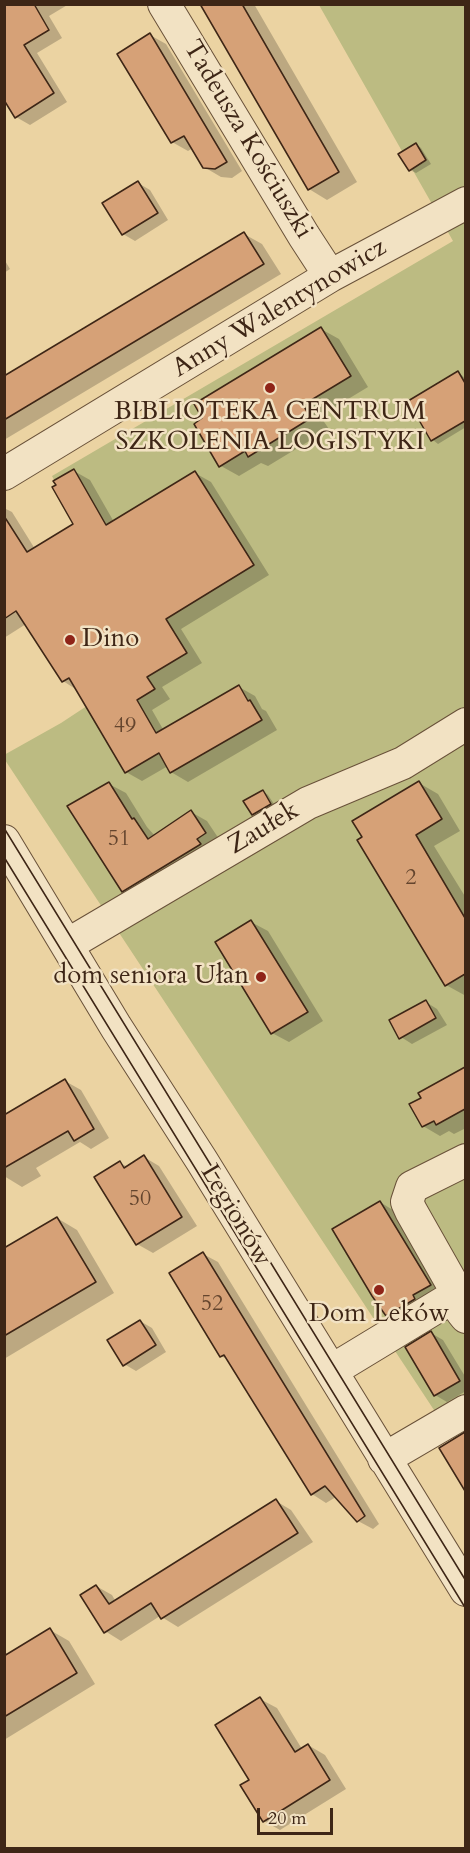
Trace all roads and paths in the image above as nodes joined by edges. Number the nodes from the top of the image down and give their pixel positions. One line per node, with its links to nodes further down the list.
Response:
1 (164, 4): 3 (street, Tadeusza Kościuszki)
2 (465, 203): 3 (street, Anny Walentynowicz)
3 (330, 276): 4 (street, Anny Walentynowicz)
4 (4, 474)
5 (465, 724): 7 (street, Zaułek)
6 (4, 841): 7 (street, Legionów)
7 (67, 945): 10 (street, Legionów)
8 (465, 1160): 9 (street)
9 (462, 1306): 10 (street)
10 (331, 1371): 12 (street, Legionów)
11 (465, 1411): 12 (street)
12 (384, 1459): 13 (street, Legionów)
13 (465, 1590)

